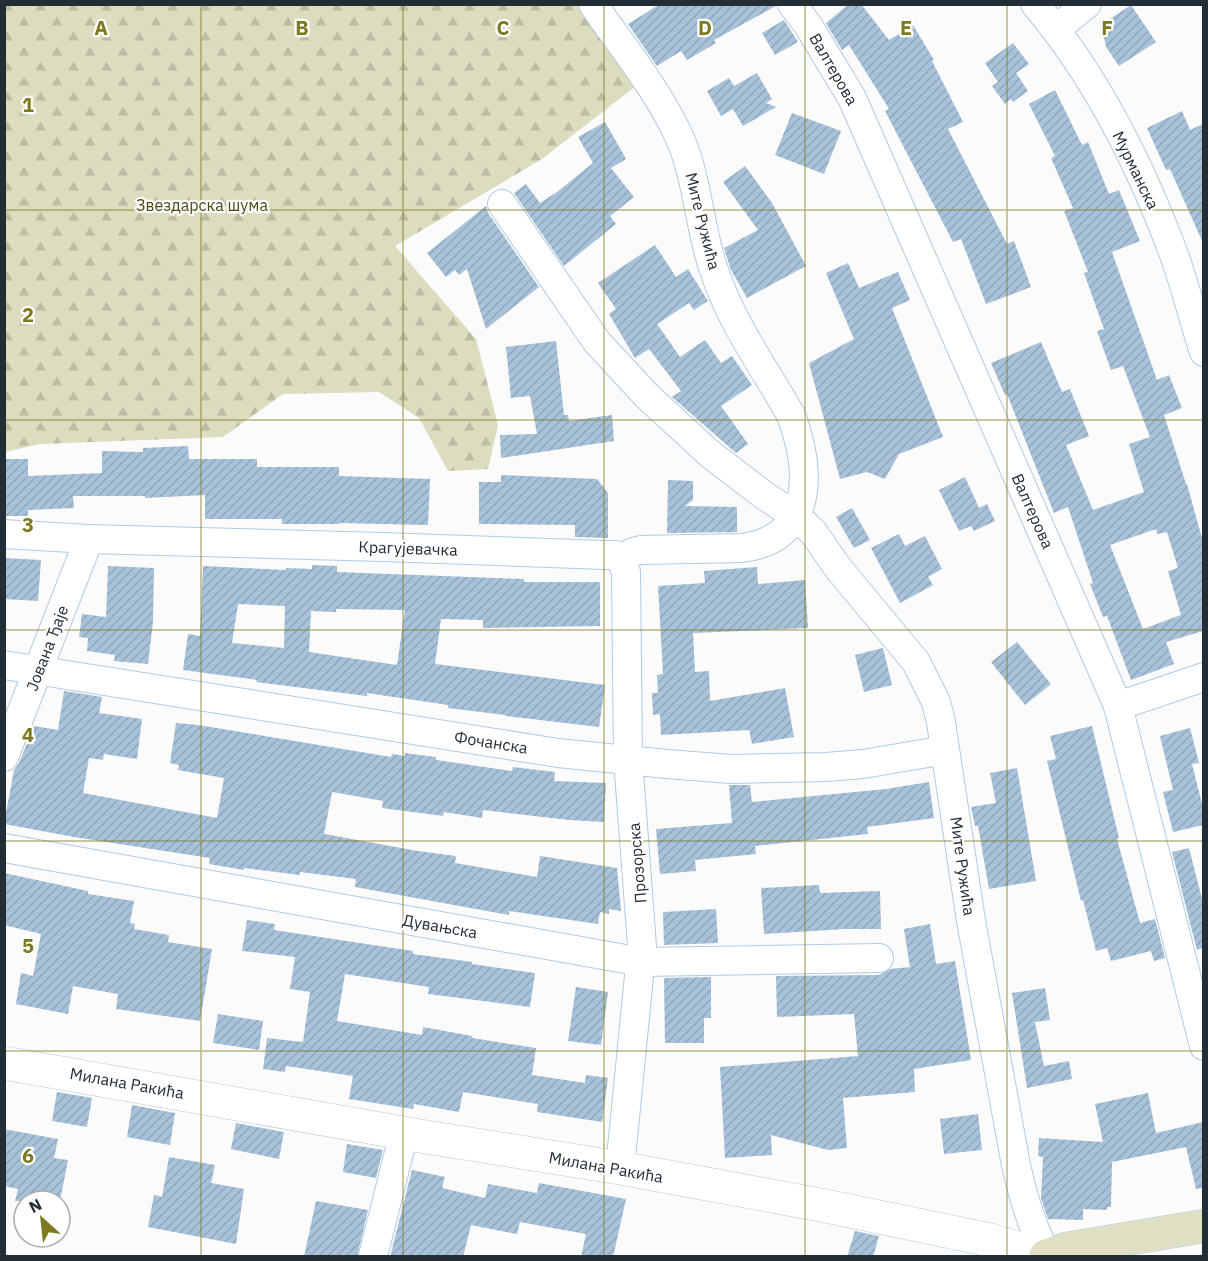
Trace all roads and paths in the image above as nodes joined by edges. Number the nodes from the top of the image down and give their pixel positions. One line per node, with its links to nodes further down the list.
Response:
1 (593, 4): 8 (street, Мите Ружића)
2 (792, 4): 15 (street, Валтерова)
3 (1035, 4): 5 (street, Мурманска)
4 (1087, 4): 5 (street)
5 (1056, 29): 7 (street, Мурманска)
6 (502, 204): 8 (street, Мите Ружића)
7 (1203, 352)
8 (796, 516): 11 (street, Крагујевачка); 16 (street, Мите Ружића)
9 (4, 534): 10 (street, Крагујевачка)
10 (89, 539): 11 (street, Крагујевачка); 13 (street, Јована Ђаје)
11 (621, 559): 18 (street, Прозорска)
12 (4, 665): 13 (street, Фочанска)
13 (40, 670): 17 (street, Јована Ђаје); 18 (street, Фочанска)
14 (1203, 677): 15 (street)
15 (1118, 706): 22 (street, Валтерова)
16 (945, 750): 18 (street, Фочанска); 27 (street, Мите Ружића)
17 (4, 757)
18 (628, 759): 21 (street, Прозорска)
19 (4, 848): 21 (street, Дувањска)
20 (879, 958): 21 (street, Дувањска)
21 (642, 962): 25 (street, Прозорска)
22 (1203, 1046)
23 (4, 1063): 24 (street, Милана Ракића)
24 (404, 1133): 25 (street, Милана Ракића); 28 (street)
25 (620, 1168): 27 (street, Милана Ракића)
26 (1203, 1226): 27 (main road)
27 (1047, 1256)
28 (373, 1257)

